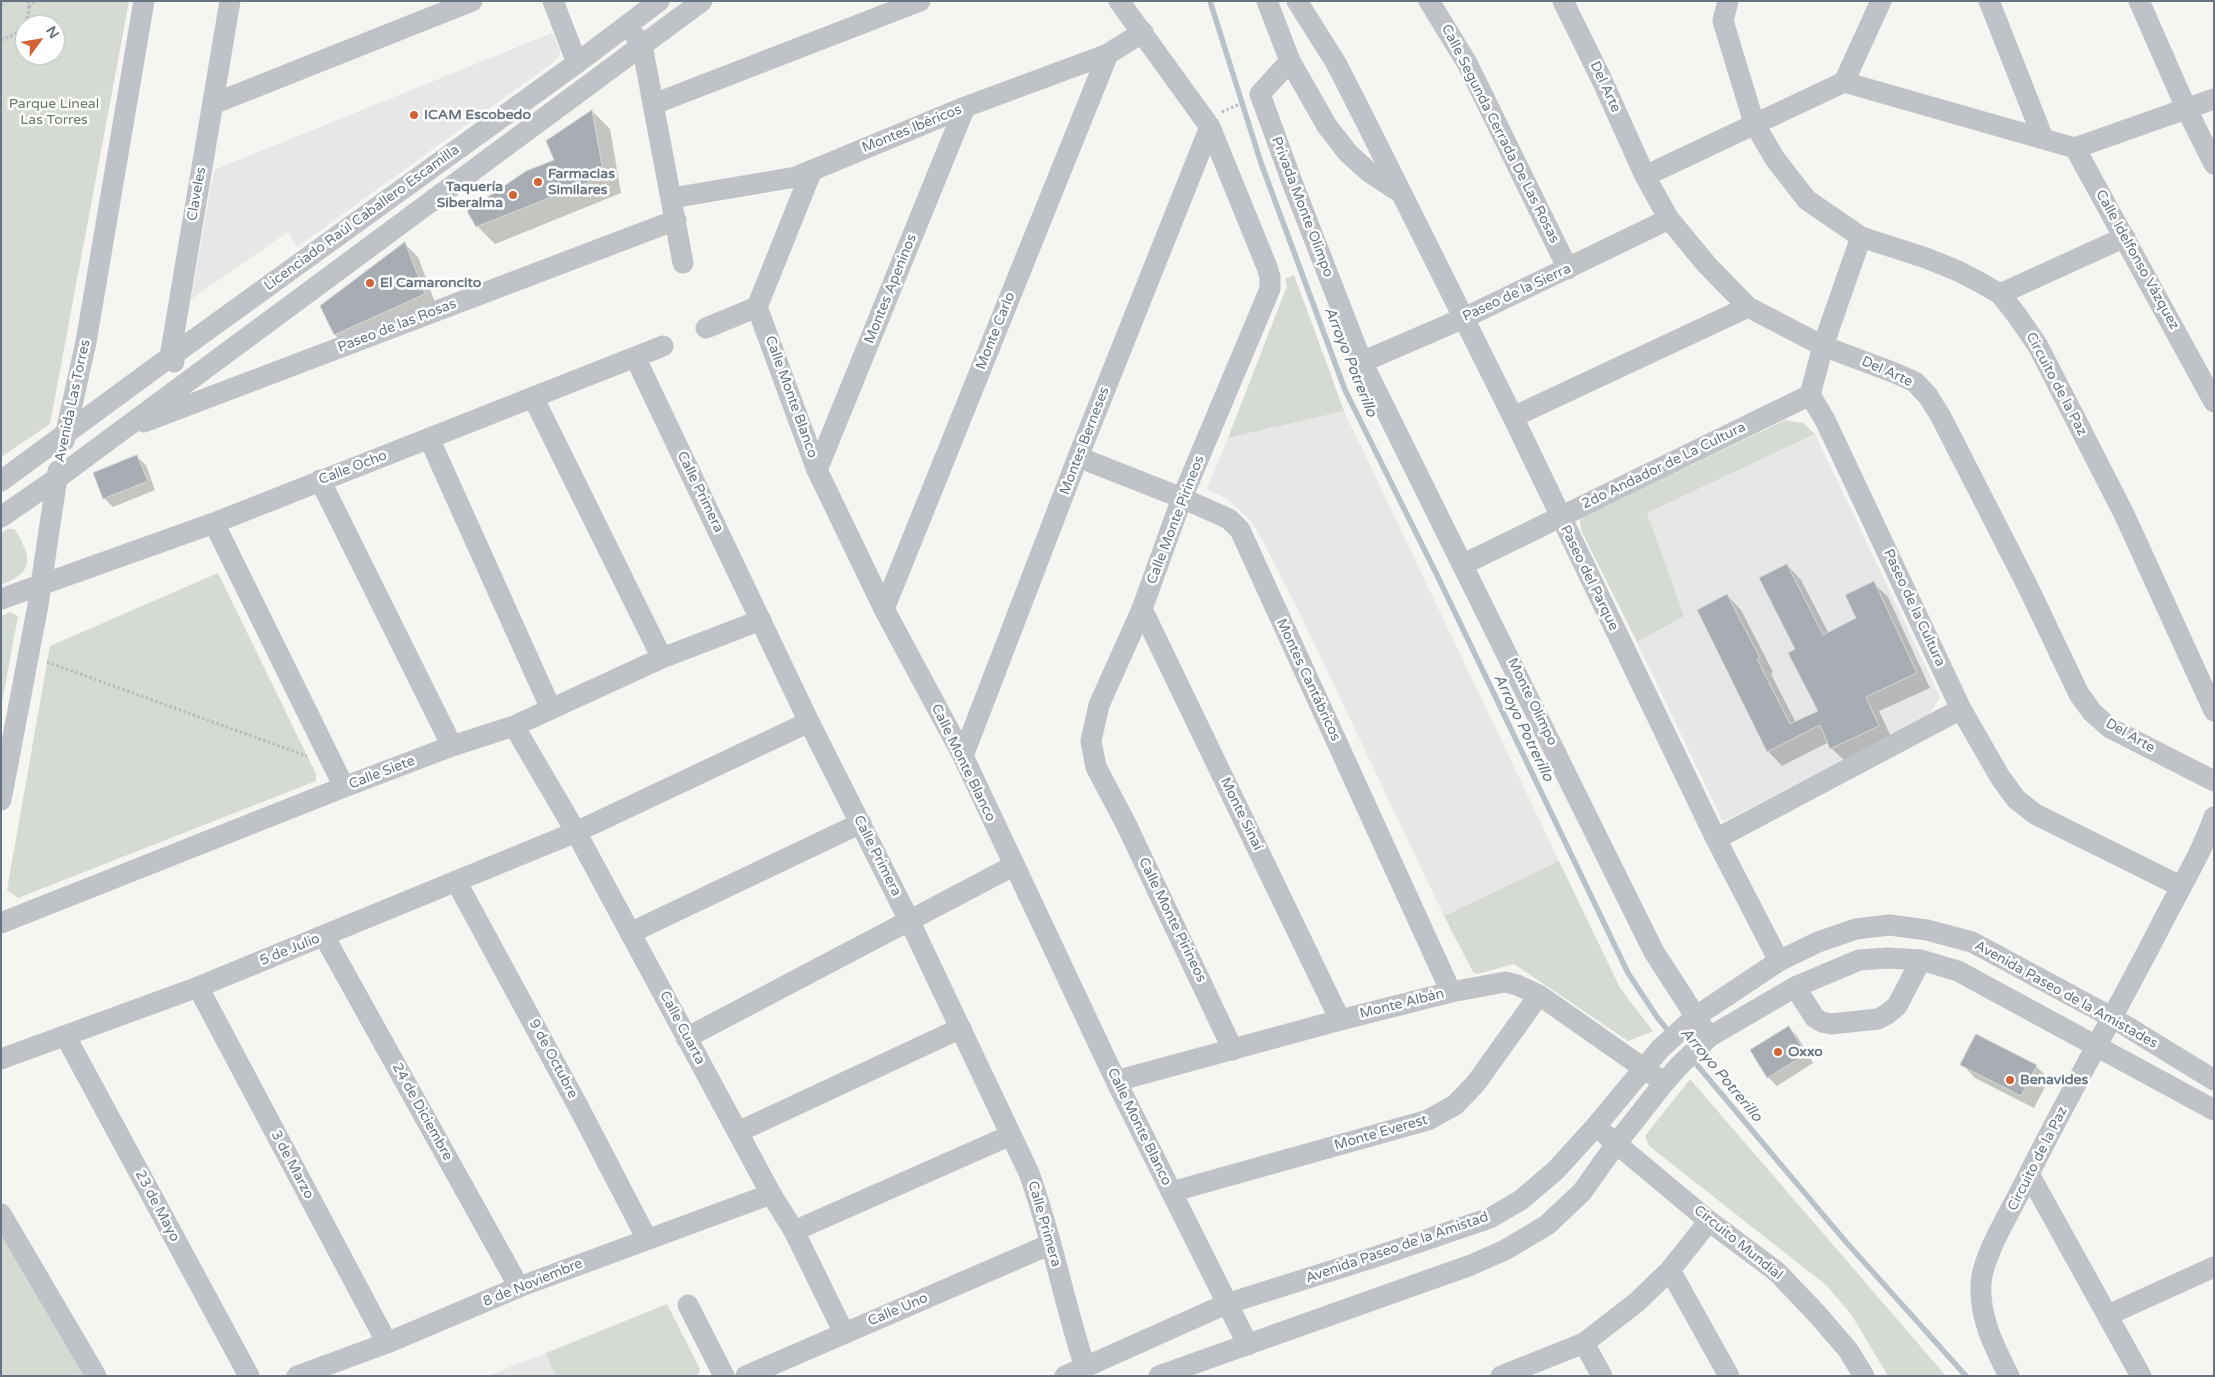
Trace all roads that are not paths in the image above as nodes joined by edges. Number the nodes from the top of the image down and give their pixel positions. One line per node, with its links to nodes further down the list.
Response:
1 (144, 1): 61 (street, Avenida Las Torres)
2 (230, 1): 26 (street, Claveles)
3 (472, 1): 26 (street)
4 (553, 1): 23 (street)
5 (659, 1): 18 (street, Licenciado Raúl Caballero Escamilla)
6 (702, 1): 20 (street, Licenciado Raúl Caballero Escamilla)
7 (920, 1): 27 (street)
8 (1119, 1): 19 (street, Calle Monte Pirineos)
9 (1267, 1): 22 (street, Paseo del Parque)
10 (1297, 1): 37 (street, Paseo del Parque)
11 (1430, 1): 44 (street, Calle Segunda Cerrada De Las Rosas)
12 (1563, 1): 36 (street, Del Arte)
13 (1709, 1): 17 (street, Circuito de la Paz)
14 (1881, 1): 24 (street)
15 (1989, 1): 32 (street)
16 (2139, 1): 29 (street)
17 (1726, 11): 31 (street, Circuito de la Paz)
18 (628, 25): 20 (street); 23 (street, Licenciado Raúl Caballero Escamilla)
19 (1142, 32): 21 (street, Montes Ibéricos); 30 (street, Calle Monte Pirineos)
20 (642, 45): 27 (street); 55 (street, Licenciado Raúl Caballero Escamilla)
21 (1108, 54): 28 (street, Montes Ibéricos); 75 (street, Monte Carlo)
22 (1290, 61): 37 (street, Paseo del Parque); 54 (street, Privada Monte Olimpo)
23 (577, 64): 52 (street, Licenciado Raúl Caballero Escamilla)
24 (1844, 82): 31 (street); 32 (street)
25 (2214, 99): 29 (street)
26 (212, 104): 52 (street, Claveles)
27 (654, 104): 38 (street)
28 (965, 107): 35 (street, Montes Ibéricos); 64 (street, Montes Apeninos)
29 (2187, 110): 33 (street); 34 (street)
30 (1214, 120): 63 (street, Montes Berneses); 68 (street, Calle Monte Pirineos)
31 (1754, 123): 36 (street); 41 (street, Circuito de la Paz)
32 (2043, 138): 33 (street)
33 (2075, 148): 42 (street, Calle Idelfonso Vázquez)
34 (2214, 164)
35 (812, 170): 38 (street, Montes Ibéricos); 46 (street)
36 (1645, 176): 39 (street, Del Arte)
37 (1402, 194): 48 (street, Paseo del Parque)
38 (672, 198): 40 (street)
39 (1669, 219): 44 (street, Paseo de la Sierra); 47 (street, Del Arte)
40 (676, 220): 43 (street); 60 (street, Paseo de las Rosas)
41 (1861, 236): 45 (street, Circuito de la Paz); 51 (street)
42 (2125, 237): 45 (street); 58 (street, Calle Idelfonso Vázquez)
43 (683, 263)
44 (1568, 268): 48 (street, Paseo de la Sierra)
45 (2000, 294): 81 (street, Circuito de la Paz)
46 (758, 307): 49 (street); 64 (street, Calle Monte Blanco)
47 (1748, 307): 51 (street, Del Arte); 59 (street)
48 (1464, 318): 54 (street, Paseo de la Sierra); 59 (street, Paseo del Parque)
49 (706, 328)
50 (663, 346): 53 (street, Calle Ocho)
51 (1823, 346): 56 (street); 86 (street, Del Arte)
52 (170, 357): 55 (street); 61 (street, Licenciado Raúl Caballero Escamilla)
53 (635, 357): 57 (street, Calle Ocho); 77 (street, Calle Primera)
54 (1362, 362): 72 (street, Monte Olimpo)
55 (186, 381): 60 (street, Licenciado Raúl Caballero Escamilla)
56 (1810, 395): 69 (street, 2do Andador de La Cultura); 80 (street, Paseo de la Cultura)
57 (533, 397): 62 (street, Calle Ocho); 78 (street)
58 (2214, 402)
59 (1513, 417): 69 (street, Paseo del Parque)
60 (118, 432): 65 (street, Licenciado Raúl Caballero Escamilla)
61 (65, 436): 65 (street, Avenida Las Torres); 67 (street, Licenciado Raúl Caballero Escamilla)
62 (429, 438): 66 (street, Calle Ocho); 79 (street)
63 (1078, 458): 68 (street, Montes Cantábricos); 85 (street, Montes Berneses)
64 (817, 470): 75 (street, Calle Monte Blanco)
65 (56, 479): 70 (street, Licenciado Raúl Caballero Escamilla); 73 (street, Avenida Las Torres)
66 (320, 480): 71 (street, Calle Ocho); 84 (street)
67 (1, 481)
68 (1182, 498): 76 (street, Calle Monte Pirineos); 105 (street, Montes Cantábricos)
69 (1559, 516): 72 (street, 2do Andador de La Cultura); 92 (street, Paseo del Parque)
70 (1, 517)
71 (214, 522): 73 (street, Calle Ocho); 87 (street)
72 (1464, 564): 109 (street, Monte Olimpo)
73 (40, 584): 74 (street, Calle Ocho); 88 (street, Avenida Las Torres)
74 (1, 599)
75 (884, 609): 85 (street, Calle Monte Blanco)
76 (1142, 609): 108 (street, Monte Sinaí); 115 (street, Calle Monte Pirineos)
77 (761, 620): 78 (street, Calle Siete); 82 (street, Calle Primera)
78 (662, 658): 79 (street, Calle Siete)
79 (551, 709): 83 (street, Calle Siete)
80 (1961, 709): 92 (street); 96 (street, Paseo de la Cultura)
81 (2214, 711)
82 (809, 722): 90 (street, Calle Primera); 91 (street, 5 de Julio)
83 (514, 726): 84 (street, Calle Siete); 91 (street, Calle Cuarta)
84 (452, 746): 87 (street, Calle Siete)
85 (963, 756): 94 (street, Calle Monte Blanco)
86 (2214, 781)
87 (344, 788): 98 (street, Calle Siete)
88 (1, 800)
89 (2214, 816): 93 (street, Circuito de la Paz)
90 (861, 823): 97 (street, Calle Primera); 99 (street)
91 (576, 832): 95 (street, 5 de Julio); 99 (street, Calle Cuarta)
92 (1716, 839): 102 (street, Paseo del Parque)
93 (2209, 851): 96 (street, Circuito de la Paz)
94 (1013, 866): 97 (street); 119 (street, Calle Monte Blanco)
95 (456, 881): 100 (street, 5 de Julio); 132 (street, 9 de Octubre)
96 (2180, 886): 107 (street, Circuito de la Paz)
97 (909, 920): 110 (street, Calle Primera); 112 (street)
98 (1, 923)
99 (630, 933): 112 (street, Calle Cuarta)
100 (324, 936): 103 (street, 5 de Julio); 136 (street, 24 de Diciembre)
101 (1921, 960): 104 (street); 104 (street); 114 (street)
102 (1779, 961): 107 (street, Avenida Paseo de la Amistades); 109 (street, Avenida Paseo de la Amistades)
103 (198, 987): 111 (street, 5 de Julio); 141 (street, 3 de Marzo)
104 (1794, 987): 113 (street)
105 (1451, 992): 106 (street, Monte Albán); 108 (street, Monte Albán)
106 (1539, 996): 117 (street, Monte Albán); 127 (street, Monte Everest)
107 (2113, 1018): 114 (street, Circuito de la Paz); 118 (street, Avenida Paseo de la Amistades)
108 (1340, 1020): 115 (street, Monte Albán)
109 (1688, 1023): 113 (street, Monte Olimpo); 117 (street, Avenida Paseo de la Amistad)
110 (962, 1028): 123 (street); 124 (street, Calle Primera)
111 (66, 1037): 116 (street, 5 de Julio); 146 (street, 23 de Mayo)
112 (686, 1038): 123 (street, Calle Cuarta)
113 (1703, 1042): 120 (street)
114 (2096, 1047): 121 (street); 126 (street, Circuito de la Paz)
115 (1234, 1050): 119 (street, Monte Albán)
116 (1, 1059)
117 (1645, 1068): 120 (street, Monte Albán); 122 (street, Avenida Paseo de la Amistad)
118 (2214, 1080)
119 (1116, 1081): 127 (street, Calle Monte Blanco)
120 (1664, 1083): 125 (street)
121 (2214, 1110)
122 (1596, 1126): 125 (street, Circuito Mundial); 137 (street, Avenida Paseo de la Amistad)
123 (738, 1132): 128 (street, Calle Cuarta)
124 (1011, 1135): 131 (street); 133 (street, Calle Primera)
125 (1616, 1144): 130 (street, Circuito Mundial); 143 (street)
126 (2029, 1174): 139 (street); 156 (street, Circuito de la Paz)
127 (1171, 1192): 137 (street, Calle Monte Blanco)
128 (771, 1194): 131 (street, Calle Cuarta); 132 (street, 8 de Noviembre)
129 (1, 1214): 145 (street)
130 (1709, 1221): 134 (street); 155 (street, Circuito Mundial)
131 (794, 1231): 140 (street, Calle Cuarta)
132 (647, 1239): 136 (street, 8 de Noviembre)
133 (1051, 1244): 140 (street, Calle Uno); 144 (street, Calle Primera)
134 (1670, 1270): 142 (street); 154 (street)
135 (2211, 1274): 139 (street)
136 (519, 1288): 141 (street, 8 de Noviembre)
137 (1226, 1304): 143 (street, Calle Monte Blanco); 144 (street, Avenida Paseo de la Amistad)
138 (688, 1305): 148 (street)
139 (2108, 1315): 157 (street)
140 (844, 1333): 149 (street, Calle Uno)
141 (387, 1343): 147 (street, 8 de Noviembre)
142 (1584, 1343): 152 (street); 153 (street)
143 (1248, 1345): 151 (street)
144 (1085, 1367): 150 (street, Avenida Paseo de la Amistad)
145 (96, 1376)
146 (249, 1376)
147 (297, 1376)
148 (724, 1376)
149 (746, 1376)
150 (1066, 1376)
151 (1159, 1376)
152 (1501, 1376)
153 (1602, 1376)
154 (1729, 1376)
155 (1864, 1376)
156 (2010, 1376)
157 (2141, 1376)

